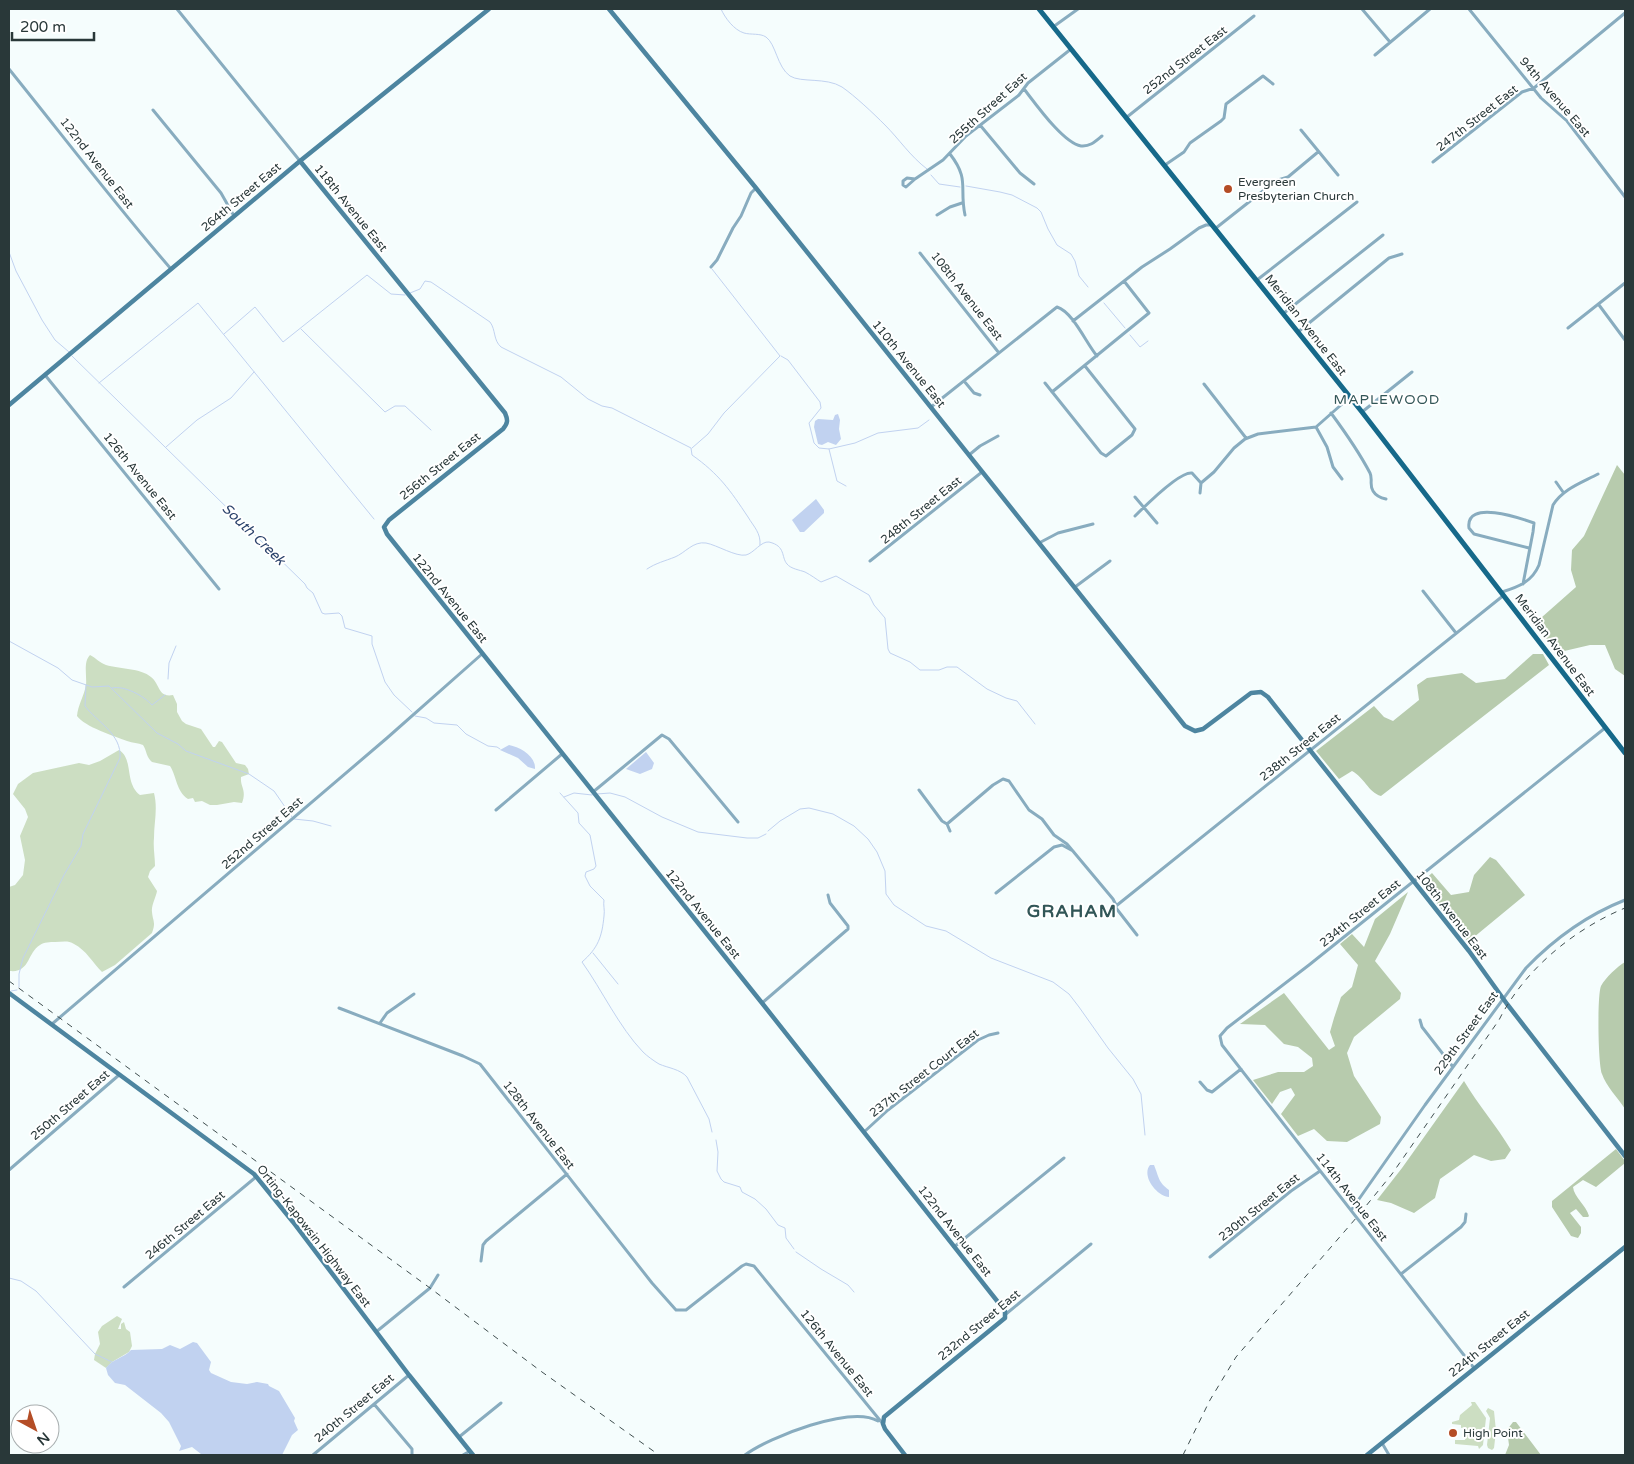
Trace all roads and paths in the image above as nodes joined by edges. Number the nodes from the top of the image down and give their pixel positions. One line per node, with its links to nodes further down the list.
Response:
1 (177, 9): 26 (street, 118th Avenue East)
2 (489, 9): 26 (street, 264th Street East)
3 (609, 9): 32 (street, 110th Avenue East)
4 (1039, 9): 11 (main road, Meridian Avenue East)
5 (1078, 9): 11 (street)
6 (1362, 9): 12 (street)
7 (1430, 9): 12 (street)
8 (1469, 9): 17 (street, 94th Avenue East)
9 (1625, 13): 17 (street, 247th Street East)
10 (1254, 16): 20 (street, 252nd Street East)
11 (1053, 27): 13 (main road, Meridian Avenue East)
12 (1390, 42): 14 (street)
13 (1071, 49): 18 (street, 255th Street East); 20 (main road, Meridian Avenue East)
14 (1375, 56)
15 (9, 69): 44 (street, 122nd Avenue East)
16 (1273, 84): 28 (street)
17 (1534, 88): 27 (street, 247th Street East); 33 (street, 94th Avenue East)
18 (1024, 89): 21 (street, 255th Street East); 23 (street)
19 (152, 110): 38 (street)
20 (1127, 117): 28 (main road, Meridian Avenue East)
21 (980, 126): 25 (street, 255th Street East); 31 (street)
22 (1301, 130): 24 (street)
23 (1102, 136)
24 (1318, 152): 29 (street); 39 (street)
25 (950, 154): 30 (street, 255th Street East); 35 (street)
26 (300, 161): 38 (street, 264th Street East); 69 (street, 118th Avenue East)
27 (1433, 162)
28 (1165, 165): 39 (main road, Meridian Avenue East)
29 (1338, 175)
30 (915, 178)
31 (1034, 184)
32 (756, 188): 43 (street); 66 (street, 110th Avenue East)
33 (1625, 197)
34 (1357, 202): 45 (street)
35 (962, 203): 36 (street); 37 (street)
36 (937, 215)
37 (965, 215)
38 (234, 216): 44 (street, 264th Street East)
39 (1215, 227): 45 (main road, Meridian Avenue East); 46 (street)
40 (1383, 235): 49 (street)
41 (920, 252): 54 (street, 108th Avenue East)
42 (1402, 254): 52 (street)
43 (711, 267)
44 (171, 269): 58 (street, 264th Street East)
45 (1257, 280): 49 (main road, Meridian Avenue East)
46 (1124, 281): 50 (street); 55 (street)
47 (1625, 284): 48 (street)
48 (1599, 305): 51 (street); 53 (street)
49 (1284, 313): 52 (main road, Meridian Avenue East)
50 (1073, 321): 54 (street); 55 (street)
51 (1568, 328)
52 (1298, 332): 64 (main road, Meridian Avenue East)
53 (1625, 340)
54 (999, 353): 59 (street)
55 (1097, 356): 56 (street)
56 (1085, 366): 62 (street); 62 (street)
57 (1412, 372): 67 (street)
58 (45, 375): 65 (street, 264th Street East); 94 (street, 126th Avenue East)
59 (964, 381): 63 (street); 66 (street)
60 (1045, 383): 62 (street)
61 (1204, 384): 72 (street)
62 (1052, 392)
63 (980, 395)
64 (1350, 397): 67 (main road, Meridian Avenue East); 68 (street)
65 (9, 405)
66 (931, 408): 73 (street, 110th Avenue East)
67 (1362, 412): 96 (main road, Meridian Avenue East)
68 (1331, 414): 70 (street); 82 (street)
69 (508, 420): 87 (street, 256th Street East)
70 (1316, 427): 72 (street); 76 (street)
71 (998, 436): 73 (street)
72 (1246, 438): 78 (street)
73 (969, 455): 74 (street, 110th Avenue East)
74 (982, 472): 88 (street, 110th Avenue East); 90 (street, 248th Street East)
75 (1598, 474): 79 (street)
76 (1342, 479)
77 (1556, 482): 79 (street)
78 (1201, 483): 80 (street); 83 (street)
79 (1563, 492): 92 (street)
80 (1200, 494)
81 (1136, 497): 83 (street)
82 (1386, 499)
83 (1144, 508): 84 (street); 85 (street)
84 (1135, 516)
85 (1158, 523)
86 (1093, 524): 88 (street)
87 (384, 527): 98 (street, 122nd Avenue East)
88 (1039, 543): 93 (street, 110th Avenue East)
89 (1529, 548): 89 (street); 92 (street)
90 (870, 561)
91 (1110, 561): 93 (street)
92 (1523, 584): 96 (street)
93 (1075, 588): 99 (street, 110th Avenue East)
94 (219, 589)
95 (1423, 591): 97 (street)
96 (1503, 594): 97 (street, 238th Street East); 100 (main road, Meridian Avenue East)
97 (1456, 633): 101 (street, 238th Street East)
98 (482, 654): 103 (street, 122nd Avenue East); 125 (street, 252nd Street East)
99 (1258, 692): 101 (street, 108th Avenue East)
100 (1606, 728): 102 (main road, Meridian Avenue East); 111 (street, 234th Street East)
101 (1310, 750): 111 (street, 108th Avenue East); 115 (street, 238th Street East)
102 (1625, 753)
103 (562, 754): 105 (street, 122nd Avenue East); 106 (street)
104 (919, 790): 108 (street)
105 (592, 792): 107 (street); 121 (street, 122nd Avenue East)
106 (496, 810)
107 (738, 822)
108 (946, 824): 109 (street); 110 (street)
109 (950, 831)
110 (1073, 851): 112 (street); 115 (street)
111 (1413, 881): 120 (street, 108th Avenue East); 127 (street, 234th Street East)
112 (996, 893)
113 (828, 895): 121 (street)
114 (1625, 900): 120 (street, 229th Street East)
115 (1116, 905): 116 (street, 238th Street East); 117 (street)
116 (1106, 914)
117 (1138, 935)
118 (9, 993): 125 (street, Orting-Kapowsin Highway East)
119 (414, 994): 124 (street)
120 (1503, 997): 128 (street, 229th Street East); 133 (street, 108th Avenue East)
121 (762, 1003): 132 (street, 122nd Avenue East)
122 (339, 1008): 124 (street, 128th Avenue East)
123 (1420, 1020): 128 (street)
124 (380, 1023): 137 (street, 128th Avenue East)
125 (52, 1024): 130 (street, Orting-Kapowsin Highway East)
126 (998, 1033): 132 (street, 237th Street Court East)
127 (1220, 1036): 129 (street, 114th Avenue East)
128 (1453, 1067): 139 (street, 229th Street East)
129 (1241, 1068): 131 (street); 136 (street, 114th Avenue East)
130 (120, 1074): 135 (street, 250th Street East); 138 (street, Orting-Kapowsin Highway East)
131 (1200, 1082)
132 (864, 1132): 142 (street, 122nd Avenue East)
133 (1625, 1156)
134 (1064, 1158): 142 (street)
135 (9, 1170)
136 (1320, 1171): 139 (street, 114th Avenue East); 144 (street, 230th Street East)
137 (567, 1174): 145 (street); 146 (street, 128th Avenue East)
138 (256, 1176): 149 (street, 246th Street East); 151 (street, Orting-Kapowsin Highway East)
139 (1352, 1210): 148 (street, 114th Avenue East)
140 (1466, 1214): 148 (street)
141 (1091, 1244): 150 (street, 232nd Street East)
142 (954, 1247): 150 (street, 122nd Avenue East)
143 (1625, 1247): 152 (street, 224th Street East)
144 (1210, 1257)
145 (481, 1261)
146 (750, 1265): 156 (street, 126th Avenue East)
147 (438, 1274): 151 (street)
148 (1401, 1274): 152 (street, 114th Avenue East)
149 (124, 1287)
150 (1006, 1314): 156 (street, 232nd Street East)
151 (376, 1332): 153 (street, Orting-Kapowsin Highway East)
152 (1474, 1368): 158 (street, 224th Street East)
153 (409, 1376): 155 (street, 240th Street East); 157 (street, Orting-Kapowsin Highway East)
154 (501, 1403): 157 (street)
155 (374, 1404): 160 (street, 240th Street East); 161 (street)
156 (883, 1424): 163 (street); 164 (street, 126th Avenue East)
157 (459, 1437): 159 (street, Orting-Kapowsin Highway East)
158 (1382, 1443): 165 (street, 224th Street East); 166 (street)
159 (472, 1453): 162 (street)
160 (312, 1455)
161 (412, 1455)
162 (463, 1455)
163 (745, 1455)
164 (905, 1455)
165 (1366, 1455)
166 (1389, 1455)

